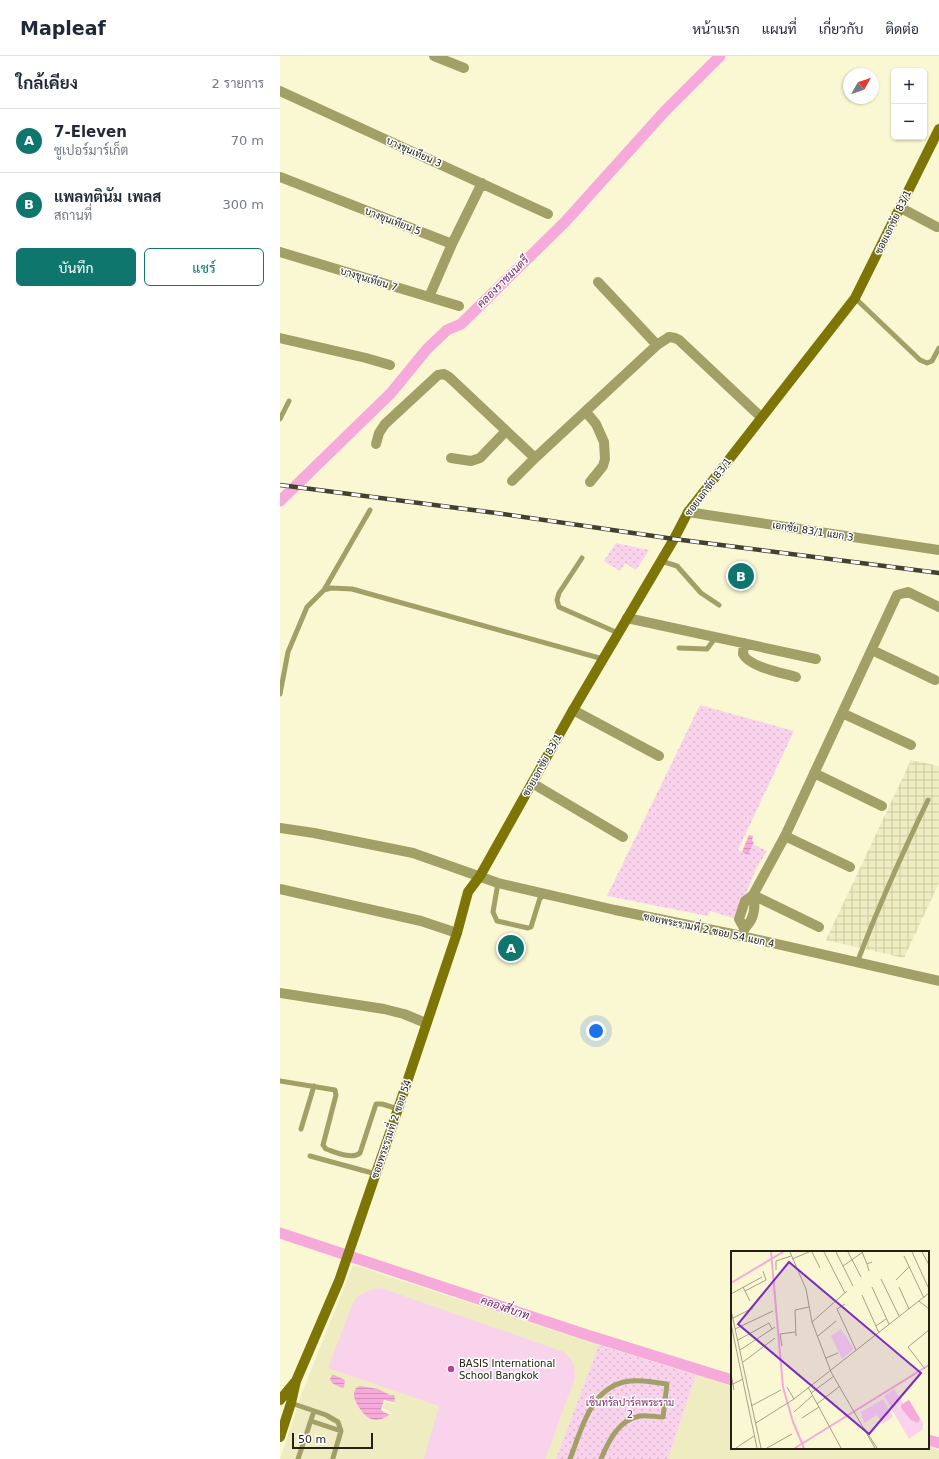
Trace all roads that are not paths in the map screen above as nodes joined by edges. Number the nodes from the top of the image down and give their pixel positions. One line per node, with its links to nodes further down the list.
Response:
1 (434, 56): 2 (street)
2 (464, 68)
3 (280, 92): 6 (street, บางขุนเทียน 3)
4 (939, 129): 7 (street, ซอยเอกชัย 83/1)
5 (280, 177): 10 (street, บางขุนเทียน 5)
6 (482, 183): 8 (street, บางขุนเทียน 3); 10 (street)
7 (900, 208): 9 (street); 14 (street, ซอยเอกชัย 83/1)
8 (548, 214)
9 (938, 227)
10 (452, 244): 13 (street)
11 (280, 252): 13 (street, บางขุนเทียน 7)
12 (598, 282): 17 (street)
13 (429, 297): 15 (street, บางขุนเทียน 7)
14 (855, 298): 18 (lane); 22 (street, ซอยเอกชัย 83/1)
15 (459, 306)
16 (280, 338): 19 (street)
17 (657, 345): 21 (street); 22 (street)
18 (939, 348)
19 (390, 365)
20 (289, 401): 23 (lane)
21 (586, 412): 27 (street); 29 (street)
22 (761, 417): 31 (street, ซอยเอกชัย 83/1)
23 (280, 420)
24 (506, 431): 25 (street); 26 (street); 27 (street)
25 (376, 444)
26 (451, 458)
27 (535, 458): 28 (street)
28 (512, 481)
29 (590, 482)
30 (370, 510): 35 (lane)
31 (688, 512): 32 (street, เอกชัย 83/1 แยก 3); 34 (street, ซอยเอกชัย 83/1)
32 (939, 550)
33 (582, 558): 39 (lane)
34 (660, 561): 36 (lane); 38 (street, ซอยเอกชัย 83/1)
35 (324, 590): 44 (lane); 48 (lane)
36 (719, 605)
37 (939, 607): 43 (street)
38 (627, 618): 39 (street, ซอยเอกชัย 83/1); 40 (street)
39 (618, 633): 44 (street, ซอยเอกชัย 83/1)
40 (716, 637): 41 (street); 42 (lane)
41 (744, 643): 45 (street); 46 (street)
42 (680, 648)
43 (872, 650): 47 (street); 50 (street)
44 (603, 659): 49 (street, ซอยเอกชัย 83/1)
45 (816, 659)
46 (796, 677)
47 (935, 680)
48 (280, 694)
49 (573, 710): 52 (street); 54 (street, ซอยเอกชัย 83/1)
50 (842, 713): 51 (street); 53 (street)
51 (911, 745)
52 (659, 756)
53 (814, 773): 56 (street); 58 (street)
54 (532, 783): 59 (street); 61 (street, ซอยเอกชัย 83/1)
55 (928, 800): 69 (lane)
56 (882, 806)
57 (280, 828): 61 (street, ซอยพระรามที่ 2 ซอย 54 แยก 4)
58 (785, 836): 60 (street); 65 (street)
59 (623, 837)
60 (850, 867)
61 (480, 876): 62 (street, ซอยพระรามที่ 2 ซอย 54 แยก 4); 68 (street, ซอยพระรามที่ 2 ซอย 54)
62 (498, 883): 64 (street, ซอยพระรามที่ 2 ซอย 54 แยก 4); 64 (lane)
63 (280, 888): 68 (street)
64 (547, 894): 67 (street, ซอยพระรามที่ 2 ซอย 54 แยก 4)
65 (753, 895): 66 (street); 67 (street)
66 (819, 927)
67 (743, 932): 69 (street, ซอยพระรามที่ 2 ซอย 54 แยก 4)
68 (457, 933): 72 (street, ซอยพระรามที่ 2 ซอย 54)
69 (857, 963): 70 (street, ซอยพระรามที่ 2 ซอย 54 แยก 4)
70 (939, 981)
71 (280, 993): 72 (street)
72 (426, 1023): 75 (street, ซอยพระรามที่ 2 ซอย 54)
73 (280, 1081): 74 (lane)
74 (314, 1086): 75 (lane); 76 (lane)
75 (398, 1109): 78 (street, ซอยพระรามที่ 2 ซอย 54)
76 (301, 1129)
77 (310, 1156): 78 (lane)
78 (376, 1174): 79 (street, ซอยพระรามที่ 2 ซอย 54)
79 (296, 1381): 80 (street, ซอยพระรามที่ 2 ซอย 54); 81 (street, ซอยพระรามที่ 2 ซอย 54)
80 (280, 1400)
81 (291, 1403): 82 (lane); 85 (street, ซอยพระรามที่ 2 ซอย 54)
82 (314, 1411): 83 (lane); 84 (lane)
83 (311, 1421): 84 (lane); 87 (lane)
84 (341, 1432): 86 (lane)
85 (280, 1437)
86 (333, 1458)
87 (298, 1459)
88 (570, 1459): 89 (lane)
89 (601, 1459)

